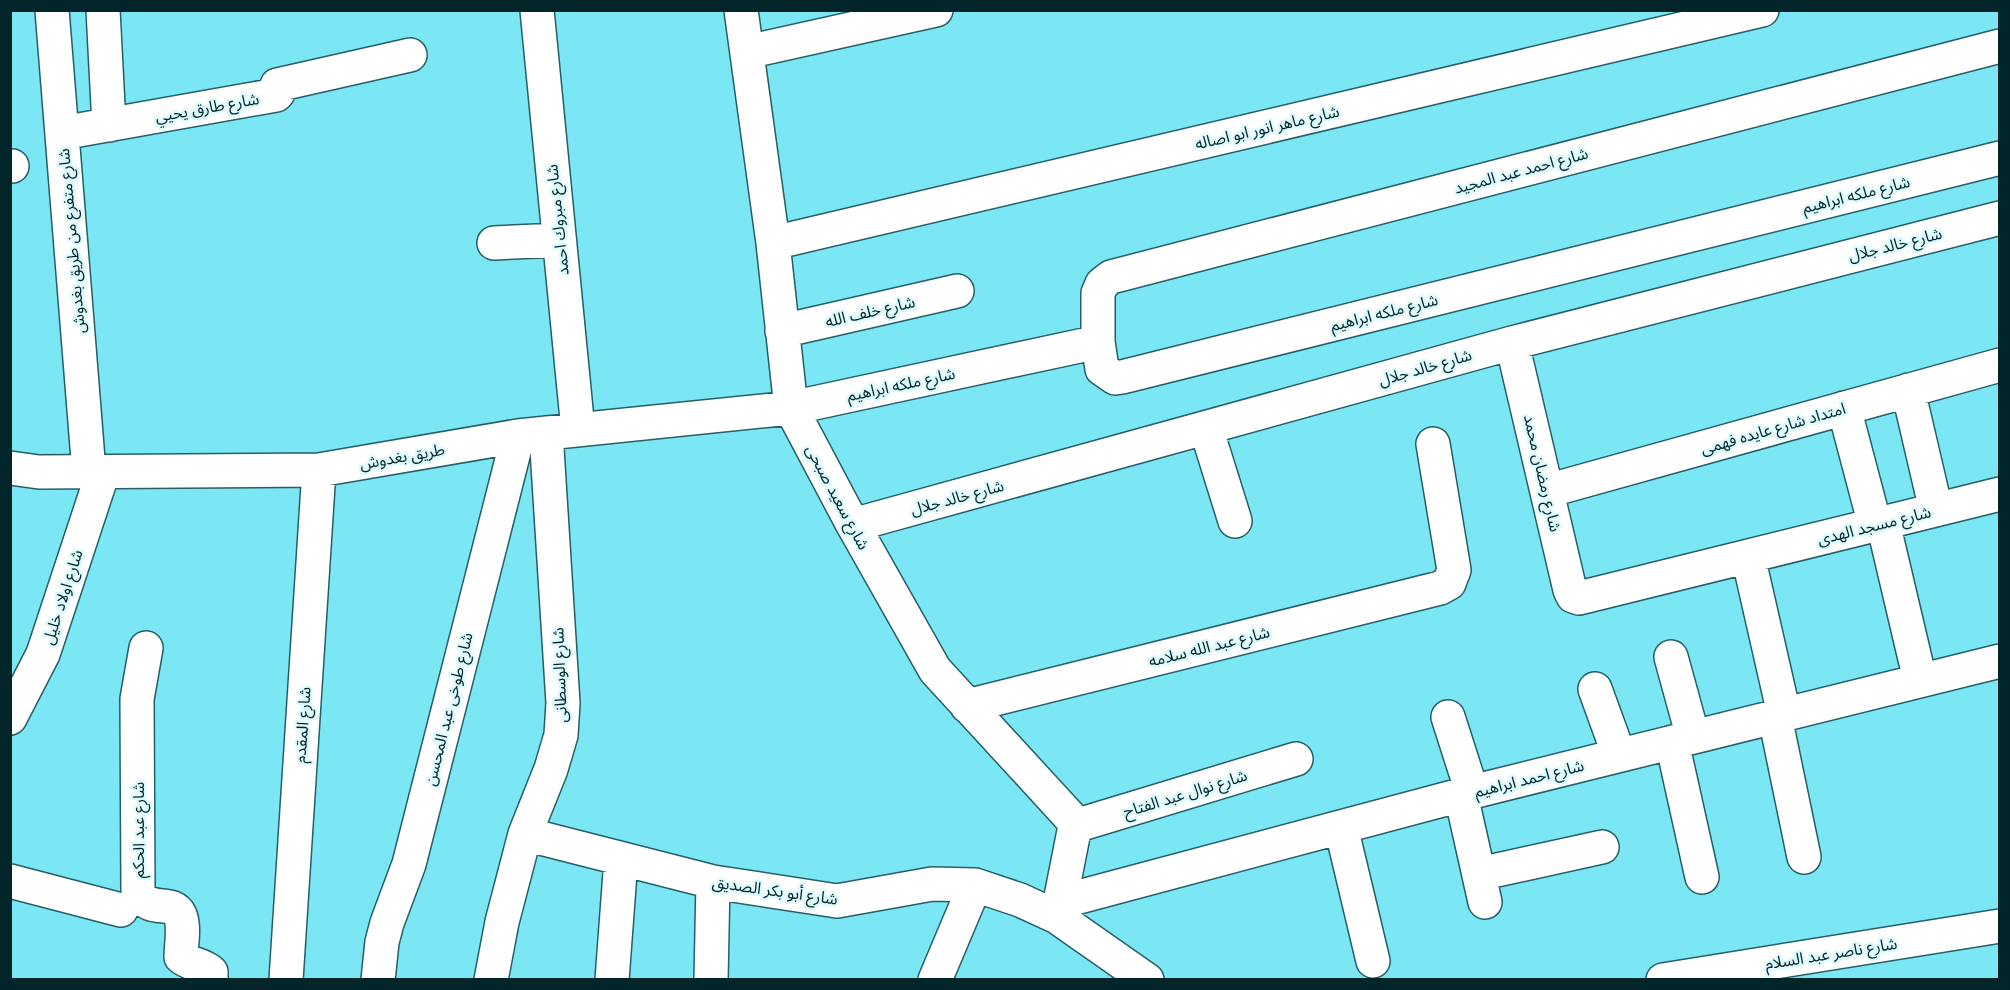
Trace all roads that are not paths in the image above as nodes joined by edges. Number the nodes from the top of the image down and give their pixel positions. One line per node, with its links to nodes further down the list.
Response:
1 (52, 10): 11 (street, شارع متفرع من طريق بغدوش)
2 (103, 10): 10 (street)
3 (537, 10): 14 (street, شارع مبروك احمد)
4 (741, 10): 8 (street, شارع سعيد صبحى)
5 (936, 10): 8 (street)
6 (1762, 10): 16 (street, شارع ماهر انور ابو اصاله)
7 (2000, 46): 19 (street, شارع احمد عبد المجيد)
8 (747, 52): 16 (street, شارع سعيد صبحى)
9 (410, 55): 10 (street, شارع طارق يحيي)
10 (109, 125): 11 (street, شارع طارق يحيي)
11 (62, 133): 30 (street, شارع متفرع من طريق بغدوش)
12 (2000, 158): 19 (street, شارع ملكه ابراهيم)
13 (2000, 218): 20 (street, شارع خالد جلال)
14 (559, 240): 15 (street); 26 (street, شارع مبروك احمد)
15 (494, 243)
16 (773, 243): 18 (street, شارع سعيد صبحى)
17 (957, 291): 18 (street, شارع خلف الله)
18 (782, 331): 23 (street, شارع سعيد صبحى)
19 (1098, 342): 23 (street, شارع ملكه ابراهيم)
20 (1512, 343): 25 (street, شارع خالد جلال); 31 (street, شارع رمضان محمد)
21 (2000, 364): 22 (street, امتداد شارع عايده فهمى)
22 (1908, 390): 24 (street, امتداد شارع عايده فهمى); 33 (street)
23 (791, 408): 26 (street, طريق بغدوش); 36 (street, شارع سعيد صبحى)
24 (1844, 408): 31 (street, امتداد شارع عايده فهمى); 35 (street)
25 (1206, 428): 34 (street); 36 (street, شارع خالد جلال)
26 (547, 433): 29 (street, طريق بغدوش); 54 (street, شارع الوسطانى); 68 (street, شارع طوخى عبد المحسن)
27 (1433, 444): 44 (street, شارع عبد الله سلامه)
28 (10, 468): 30 (street, طريق بغدوش)
29 (319, 470): 30 (street, طريق بغدوش); 67 (street, شارع المقدم)
30 (96, 472): 47 (street, شارع اولاد خليل)
31 (1547, 491): 38 (street, شارع رمضان محمد)
32 (2000, 494): 33 (street, شارع مسجد الهدى)
33 (1936, 510): 35 (street, شارع مسجد الهدى)
34 (1235, 521)
35 (1879, 524): 37 (street, شارع مسجد الهدى); 42 (street)
36 (853, 525): 44 (street, شارع سعيد صبحى)
37 (1748, 556): 38 (street, شارع مسجد الهدى); 45 (street)
38 (1580, 598)
39 (146, 648): 66 (street, شارع عبد الحكم)
40 (1671, 657): 48 (street)
41 (2000, 661): 42 (street, شارع احمد ابراهيم)
42 (1920, 680): 45 (street, شارع احمد ابراهيم)
43 (1595, 689): 49 (street)
44 (967, 706): 52 (street, شارع سعيد صبحى)
45 (1779, 716): 48 (street, شارع احمد ابراهيم); 56 (street)
46 (1448, 717): 51 (street)
47 (10, 718)
48 (1682, 740): 49 (street, شارع احمد ابراهيم); 58 (street)
49 (1619, 755): 51 (street, شارع احمد ابراهيم)
50 (1296, 759): 52 (street, شارع نوال عبد الفتاح)
51 (1467, 793): 53 (street, شارع احمد ابراهيم); 55 (street)
52 (1075, 826): 62 (street)
53 (1341, 827): 62 (street, شارع احمد ابراهيم); 65 (street)
54 (525, 834): 57 (street, شارع أبو بكر الصديق); 69 (street, شارع الوسطانى)
55 (1602, 847)
56 (1804, 857)
57 (621, 859): 60 (street, شارع أبو بكر الصديق); 70 (street)
58 (1702, 877)
59 (10, 881): 63 (street)
60 (713, 882): 61 (street, شارع أبو بكر الصديق); 71 (street)
61 (975, 885): 62 (street, شارع أبو بكر الصديق); 72 (street)
62 (1058, 909): 73 (street, شارع أبو بكر الصديق)
63 (121, 910)
64 (2000, 926): 74 (street, شارع ناصر عبد السلام)
65 (1372, 961)
66 (208, 973)
67 (286, 980)
68 (378, 980)
69 (491, 980)
70 (612, 980)
71 (711, 980)
72 (935, 980)
73 (1147, 980)
74 (1663, 980)

